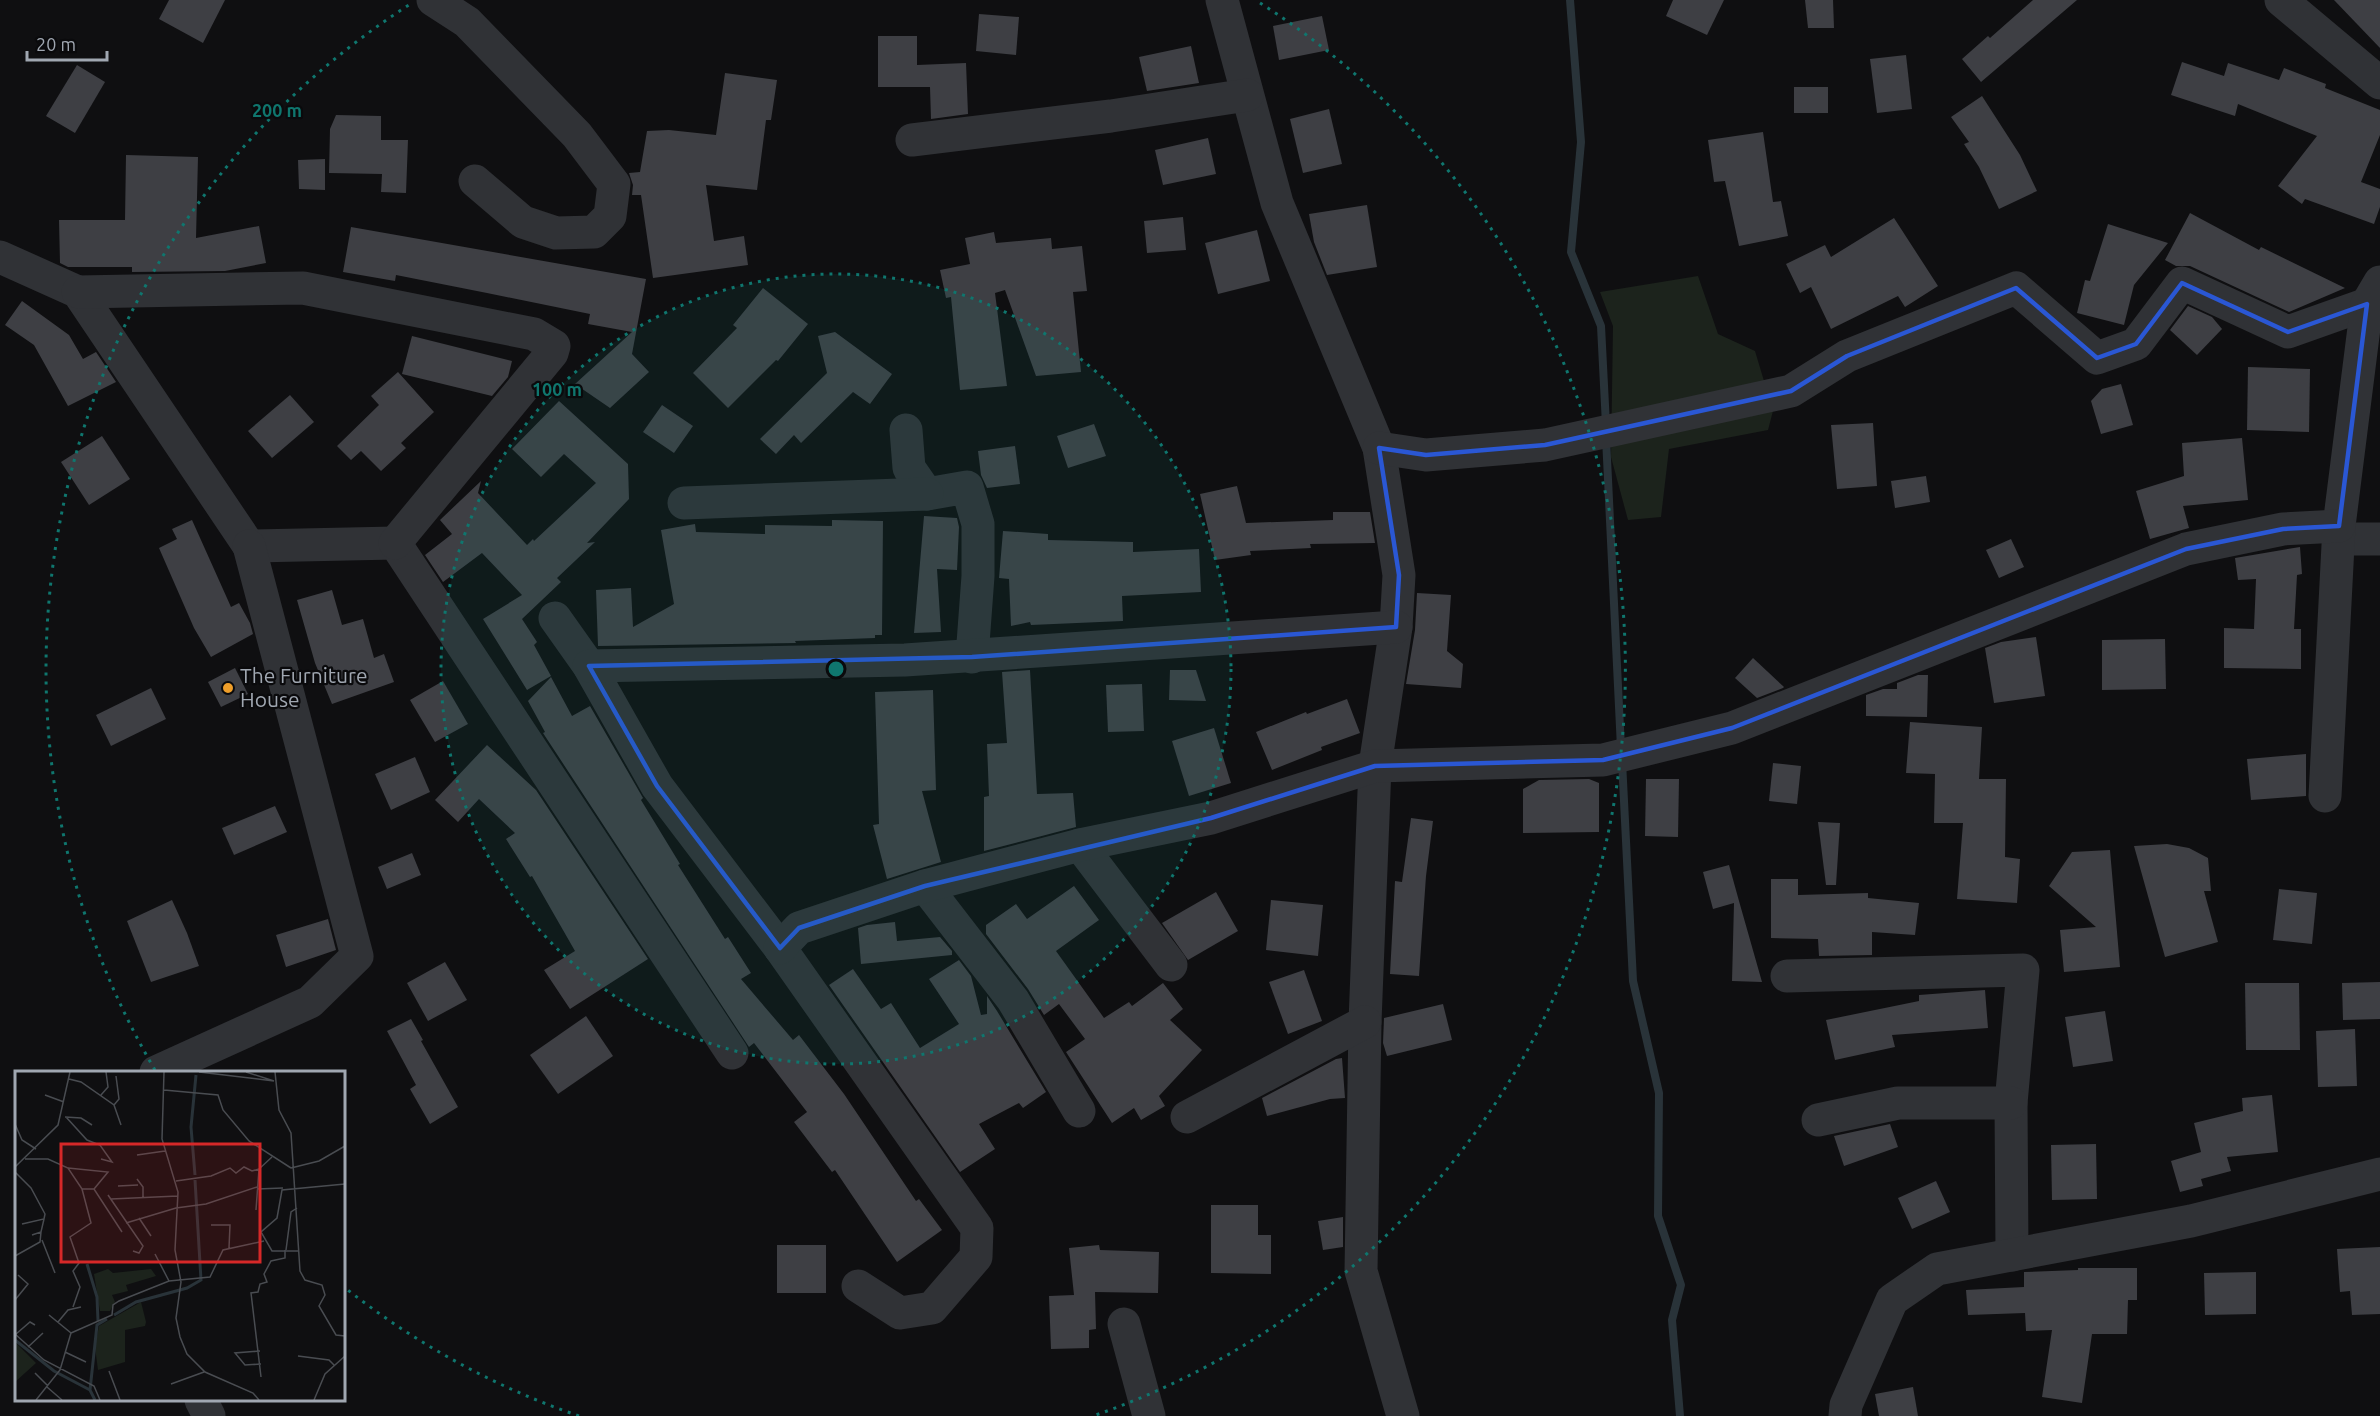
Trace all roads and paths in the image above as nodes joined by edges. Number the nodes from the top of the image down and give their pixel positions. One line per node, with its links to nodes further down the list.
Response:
1 (433, 0): 7 (street)
2 (1222, 0): 5 (street)
3 (2281, 0): 4 (street)
4 (2380, 83)
5 (1247, 94): 6 (street); 12 (street)
6 (912, 140)
7 (475, 181)
8 (0, 257): 9 (street)
9 (78, 292): 17 (street); 18 (street)
10 (2374, 293): 12 (street); 15 (street)
11 (906, 430): 13 (street)
12 (1379, 448): 20 (street)
13 (927, 494): 14 (street); 21 (street)
14 (684, 503)
15 (2338, 533): 16 (street); 23 (street); 24 (street)
16 (2380, 539)
17 (394, 543): 18 (street); 31 (street)
18 (249, 546): 32 (street)
19 (555, 618): 22 (street)
20 (1396, 627): 21 (street); 23 (street)
21 (972, 657): 22 (street)
22 (590, 666): 27 (street)
23 (1375, 766): 25 (street); 30 (street)
24 (2325, 796)
25 (1080, 846): 26 (street); 28 (street)
26 (925, 886): 27 (street); 34 (street)
27 (780, 948): 39 (street)
28 (1171, 965)
29 (1787, 976): 33 (street)
30 (1365, 1022): 35 (street); 44 (street)
31 (732, 1053)
32 (158, 1071)
33 (2011, 1103): 36 (street); 38 (street)
34 (1079, 1111)
35 (1187, 1117)
36 (1818, 1120)
37 (2380, 1174): 38 (street)
38 (2012, 1255): 45 (street)
39 (858, 1286)
40 (1124, 1324): 43 (street)
41 (202, 1401): 42 (street)
42 (209, 1416)
43 (1149, 1416)
44 (1403, 1416)
45 (1845, 1416)

